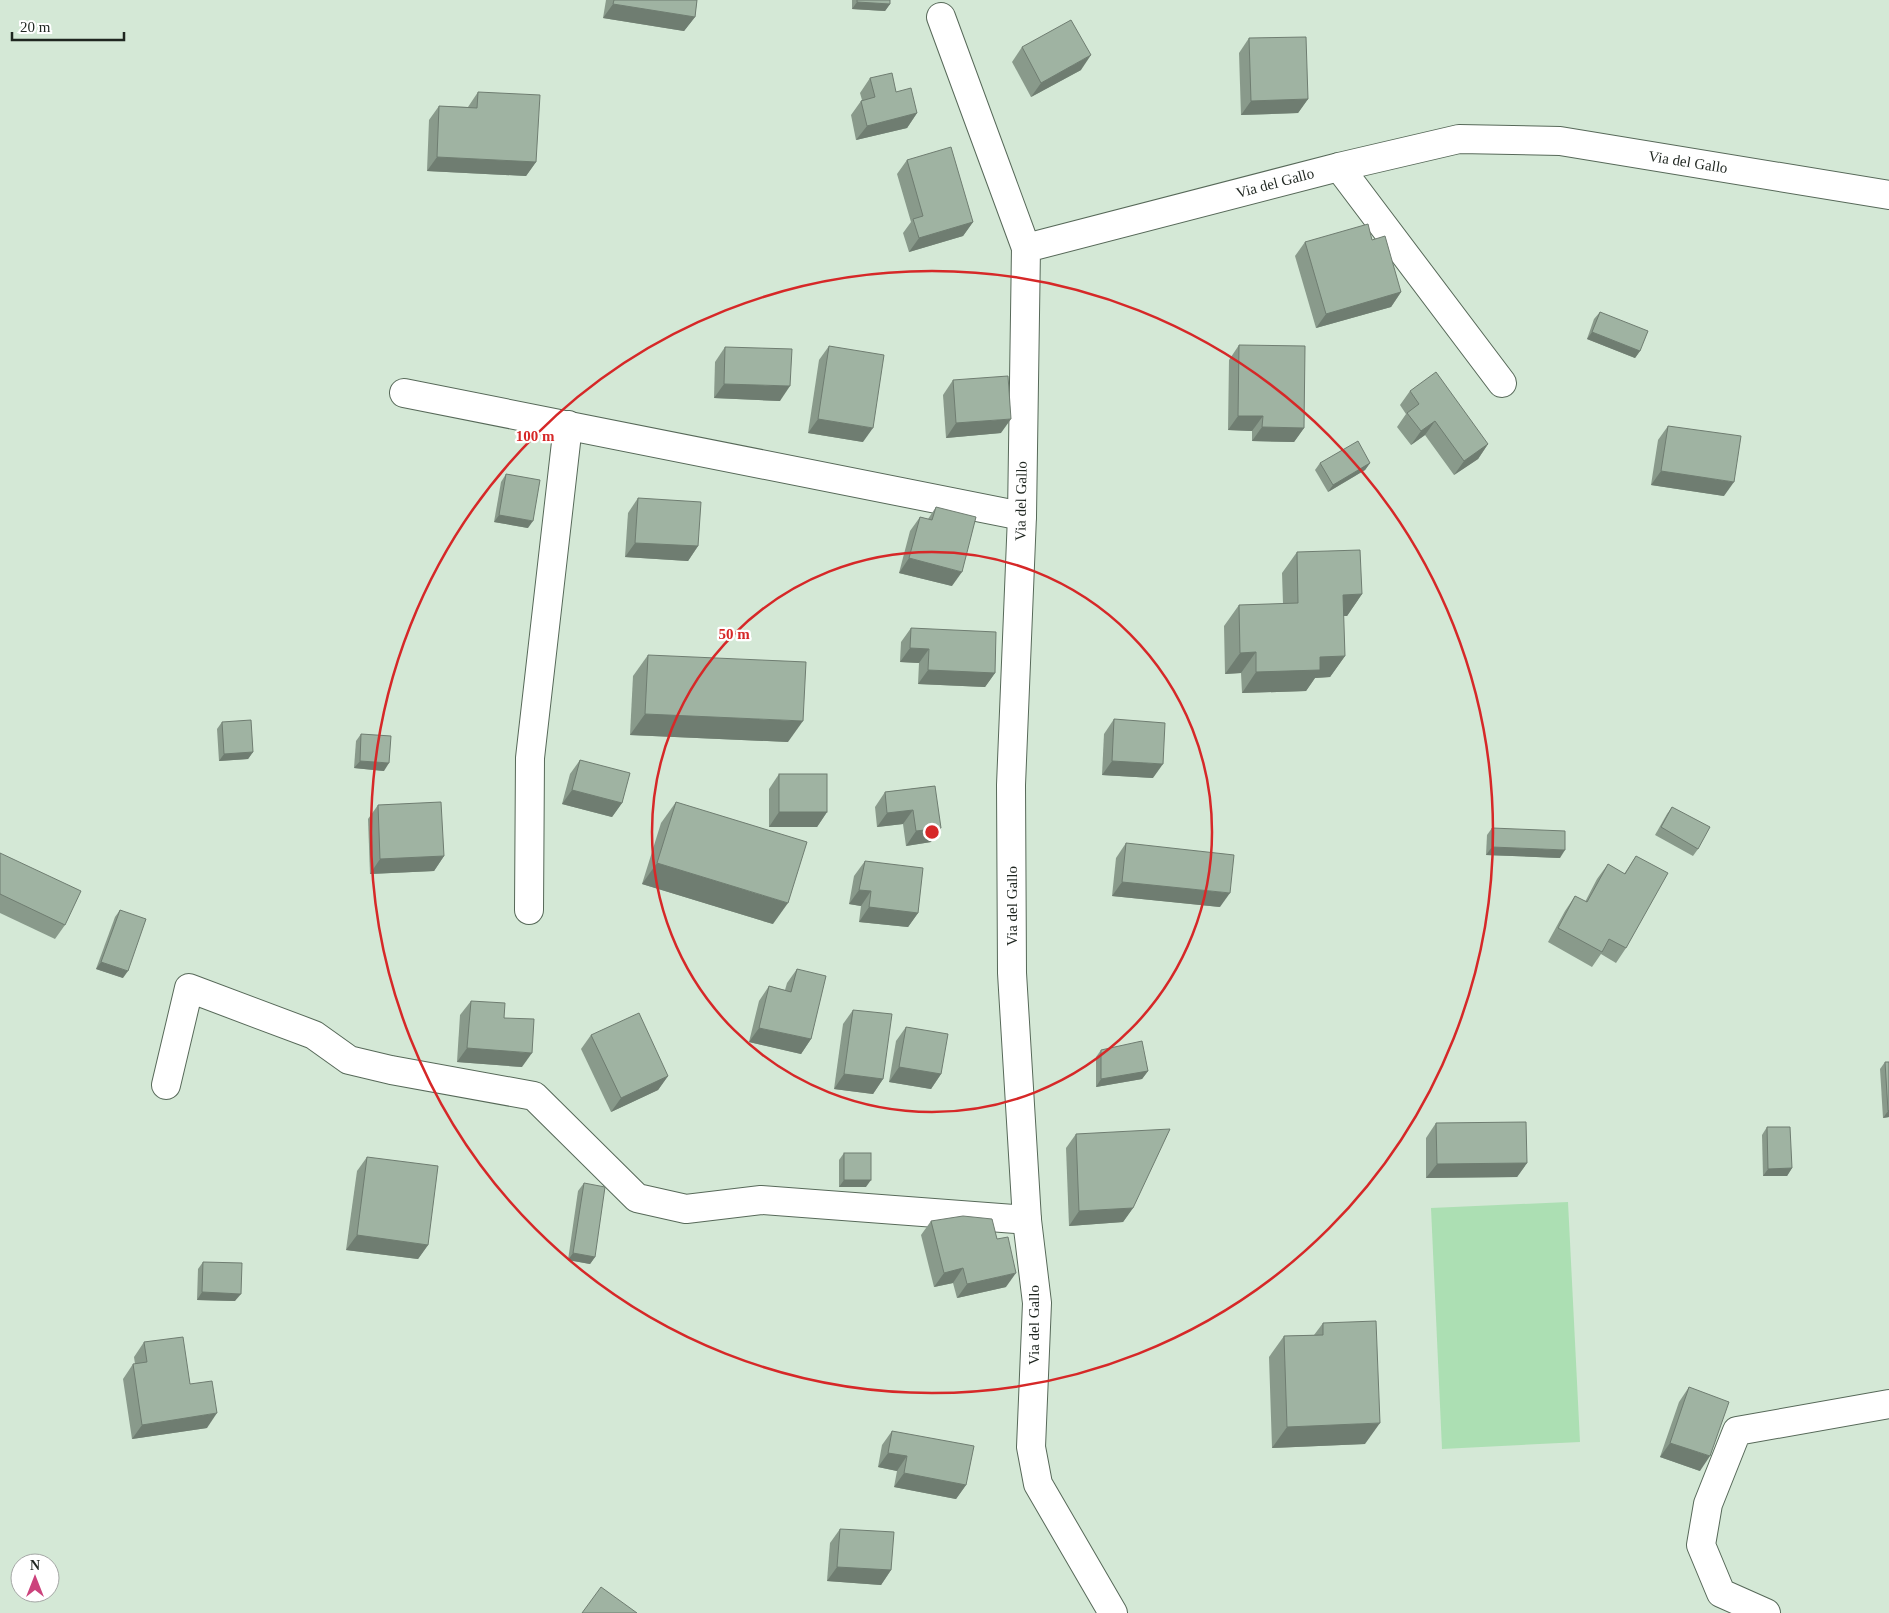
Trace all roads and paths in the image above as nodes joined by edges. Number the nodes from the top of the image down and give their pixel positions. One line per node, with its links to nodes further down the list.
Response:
1 (941, 17): 4 (street)
2 (1339, 167): 3 (street, Via del Gallo); 4 (street, Via del Gallo); 5 (street)
3 (1889, 194)
4 (1026, 248): 8 (street, Via del Gallo)
5 (1502, 383)
6 (404, 393): 7 (street)
7 (568, 425): 8 (street); 9 (street)
8 (1022, 516): 11 (street, Via del Gallo)
9 (529, 910)
10 (166, 1085): 11 (street)
11 (1028, 1220): 13 (street, Via del Gallo)
12 (1889, 1404): 14 (street)
13 (1113, 1613)
14 (1766, 1613)

